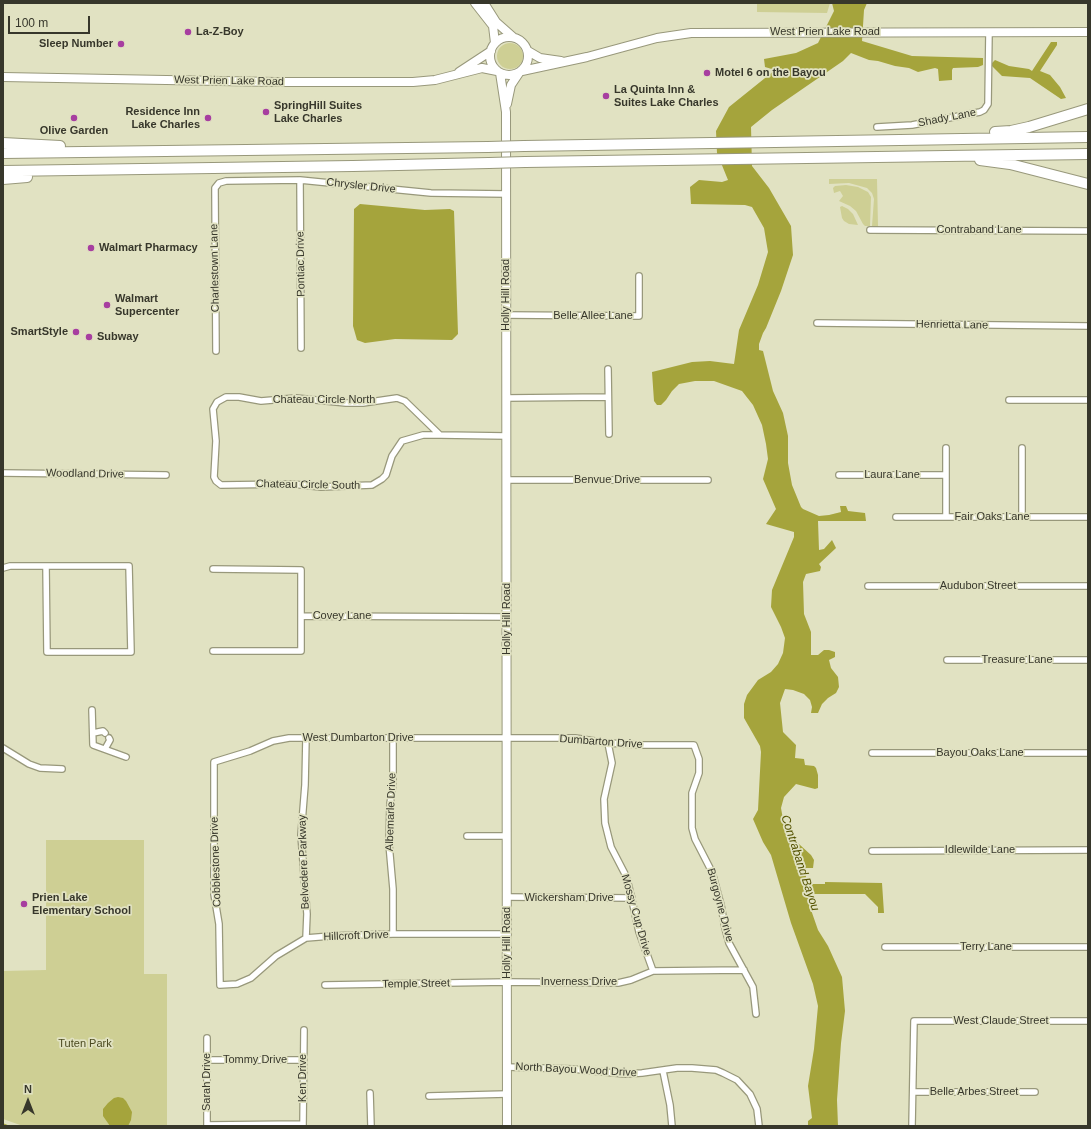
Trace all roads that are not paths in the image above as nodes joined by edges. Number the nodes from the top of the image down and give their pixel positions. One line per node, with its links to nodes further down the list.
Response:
1 (475, 3): 6 (street)
2 (484, 3): 5 (street)
3 (989, 32): 4 (street, West Prien Lake Road); 8 (street, West Prien Lake Road); 15 (street, Shady Lane)
4 (1088, 32)
5 (513, 37): 6 (street, West Prien Lake Road); 7 (street, West Prien Lake Road)
6 (493, 47): 9 (street); 11 (street, West Prien Lake Road)
7 (528, 51): 8 (street, West Prien Lake Road); 10 (street)
8 (566, 62): 10 (street, West Prien Lake Road)
9 (498, 72): 10 (street, West Prien Lake Road); 11 (street, West Prien Lake Road); 14 (street, Holly Hill Road)
10 (521, 72): 14 (street, Holly Hill Road)
11 (455, 75): 12 (street, West Prien Lake Road)
12 (3, 77)
13 (1088, 109): 17 (highway)
14 (506, 112): 29 (street, Holly Hill Road)
15 (877, 127)
16 (1088, 137): 17 (highway)
17 (924, 140): 19 (highway, bridge)
18 (3, 143): 19 (highway)
19 (160, 150): 20 (highway)
20 (3, 153)
21 (1088, 154): 22 (highway)
22 (945, 156): 23 (highway, bridge); 27 (highway)
23 (82, 170): 24 (highway); 25 (highway)
24 (3, 171)
25 (3, 179)
26 (300, 180): 28 (street, Chrysler Drive); 29 (street, Chrysler Drive); 36 (street, Pontiac Drive)
27 (1088, 184)
28 (217, 185): 37 (street, Charlestown Lane)
29 (506, 194): 33 (street, Holly Hill Road)
30 (870, 230): 31 (street, Contraband Lane)
31 (1088, 231)
32 (639, 276): 33 (street, Belle Allee Lane)
33 (506, 315): 40 (street, Holly Hill Road)
34 (817, 323): 35 (street, Henrietta Lane)
35 (1088, 326)
36 (301, 348)
37 (216, 351)
38 (608, 369): 39 (street)
39 (608, 397): 40 (street); 43 (street)
40 (506, 398): 45 (street, Holly Hill Road)
41 (1008, 400): 42 (street)
42 (1088, 400)
43 (609, 434)
44 (440, 435): 45 (street); 46 (street, Chateau Circle North); 46 (street, Chateau Circle South)
45 (506, 436): 53 (street, Holly Hill Road)
46 (216, 442)
47 (946, 448): 52 (street)
48 (1022, 448): 57 (street)
49 (3, 473): 50 (street, Woodland Drive)
50 (166, 475)
51 (839, 475): 52 (street, Laura Lane)
52 (946, 475): 56 (street)
53 (506, 480): 54 (street, Benvue Drive); 65 (street, Holly Hill Road)
54 (708, 480)
55 (896, 517): 56 (street, Fair Oaks Lane)
56 (946, 517): 57 (street, Fair Oaks Lane)
57 (1022, 517): 58 (street, Fair Oaks Lane)
58 (1088, 517)
59 (46, 566): 59 (street); 60 (street)
60 (3, 568)
61 (213, 568): 64 (street)
62 (868, 586): 63 (street, Audubon Street)
63 (1088, 586)
64 (301, 616): 65 (street, Covey Lane); 66 (street, Covey Lane)
65 (507, 617): 73 (street, Holly Hill Road)
66 (212, 651)
67 (947, 660): 68 (street, Treasure Lane)
68 (1088, 660)
69 (92, 710): 70 (street)
70 (93, 733): 77 (street); 77 (street)
71 (306, 738): 72 (street, West Dumbarton Drive); 81 (street, West Dumbarton Drive); 91 (street, Belvedere Parkway)
72 (393, 738): 73 (street, West Dumbarton Drive); 89 (street, Albemarle Drive)
73 (507, 738): 74 (street, Dumbarton Drive); 84 (street, Holly Hill Road)
74 (608, 743): 75 (street, Dumbarton Drive); 88 (street, Mossy Cup Drive)
75 (694, 745): 94 (street, Burgoyne Drive)
76 (3, 748): 82 (street)
77 (105, 749): 80 (street)
78 (1088, 753): 79 (street, Bayou Oaks Lane)
79 (872, 754)
80 (126, 757)
81 (214, 762): 97 (street, Cobblestone Drive)
82 (62, 768)
83 (467, 836): 84 (street)
84 (507, 836): 87 (street, Holly Hill Road)
85 (1088, 850): 86 (street, Idlewilde Lane)
86 (872, 851)
87 (507, 897): 88 (street, Wickersham Drive); 90 (street, Holly Hill Road)
88 (632, 898): 95 (street, Mossy Cup Drive)
89 (393, 934): 90 (street, Hillcroft Drive); 91 (street, Hillcroft Drive)
90 (507, 934): 96 (street, Holly Hill Road)
91 (306, 938): 97 (street, Hillcroft Drive)
92 (1088, 946): 93 (street, Terry Lane)
93 (885, 947)
94 (744, 970): 95 (street, Inverness Drive); 99 (street, Burgoyne Drive)
95 (653, 971): 96 (street, Inverness Drive)
96 (507, 982): 98 (street, Temple Street); 105 (street, Holly Hill Road)
97 (220, 985)
98 (325, 985)
99 (756, 1014)
100 (1088, 1021): 107 (street, West Claude Street)
101 (304, 1030): 104 (street, Ken Drive)
102 (207, 1038): 103 (street, Sarah Drive)
103 (207, 1060): 104 (street, Tommy Drive); 113 (street, Sarah Drive)
104 (303, 1060): 112 (street, Ken Drive)
105 (507, 1067): 106 (street, North Bayou Wood Drive); 110 (street, Holly Hill Road)
106 (663, 1071): 116 (street); 117 (street, North Bayou Wood Drive)
107 (913, 1092): 108 (street, Belle Arbes Street); 118 (street)
108 (1035, 1092)
109 (370, 1093): 114 (street)
110 (507, 1094): 111 (street); 115 (street, Holly Hill Road)
111 (429, 1096)
112 (303, 1125): 113 (street)
113 (207, 1126)
114 (371, 1126)
115 (508, 1126)
116 (672, 1126)
117 (759, 1126)
118 (912, 1126)

